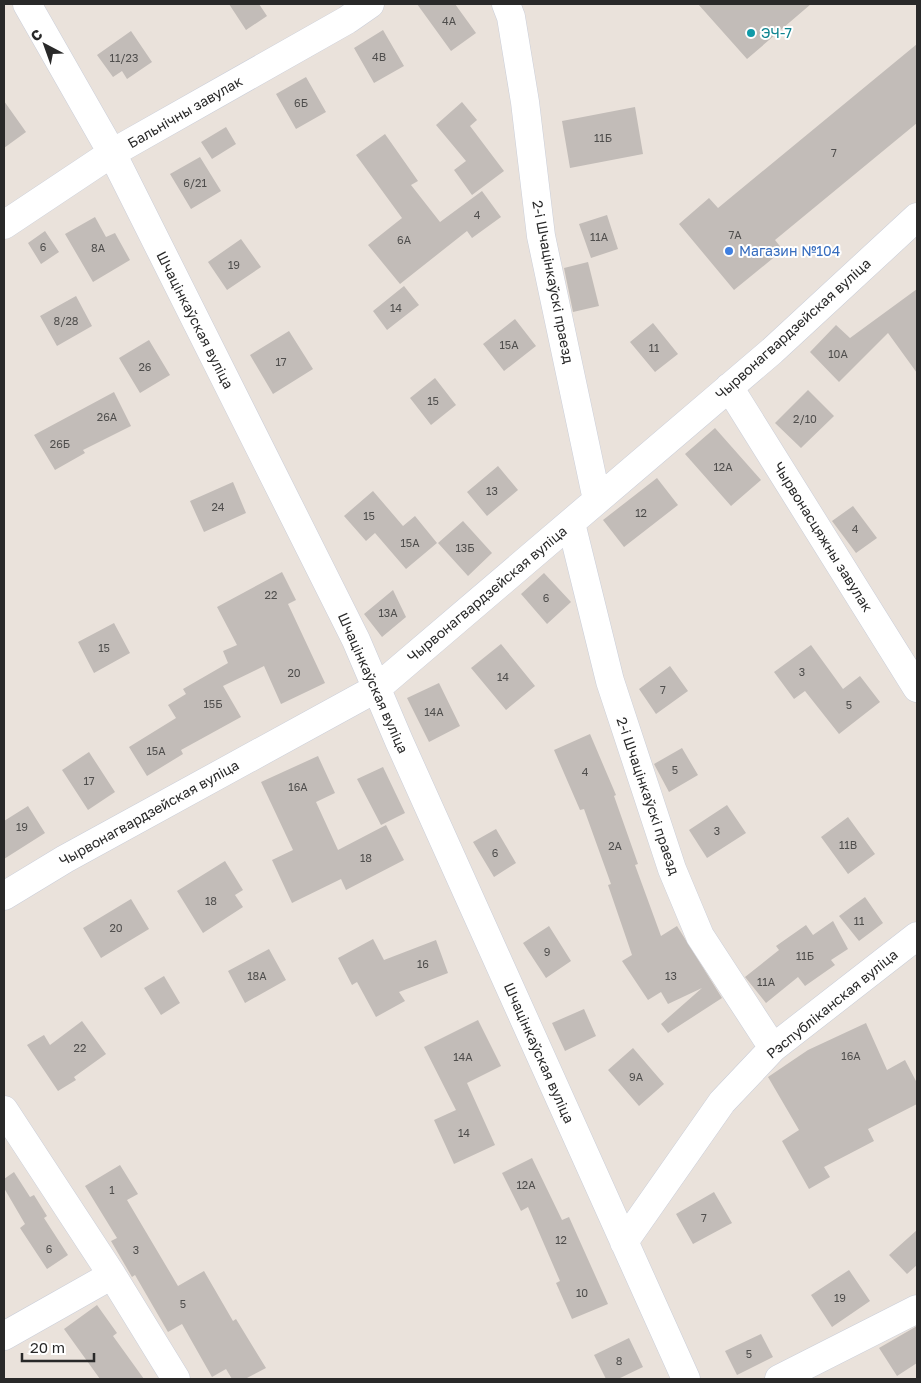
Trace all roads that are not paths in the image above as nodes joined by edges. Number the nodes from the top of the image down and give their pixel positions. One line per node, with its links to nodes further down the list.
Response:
1 (27, 4): 4 (street, Шчацінкаўская вуліца)
2 (370, 4): 4 (street, Бальнічны завулак)
3 (506, 4): 8 (street, 2-і Шчацінкаўскі праезд)
4 (112, 154): 6 (street, Бальнічны завулак); 10 (street, Шчацінкаўская вуліца)
5 (917, 217): 7 (street, Чырвонагвардзейская вуліца)
6 (4, 226)
7 (729, 387): 8 (street, Чырвонагвардзейская вуліца); 11 (street, Чырвонасцяжны завулак)
8 (597, 500): 9 (street, Чырвонагвардзейская вуліца)
9 (571, 523): 10 (street, Чырвонагвардзейская вуліца); 14 (street, 2-і Шчацінкаўскі праезд)
10 (377, 688): 12 (street, Чырвонагвардзейская вуліца); 16 (street, Шчацінкаўская вуліца)
11 (917, 688)
12 (4, 896)
13 (917, 936): 14 (street, Рэспубліканская вуліца)
14 (773, 1048): 16 (street, Рэспубліканская вуліца)
15 (4, 1110): 17 (street)
16 (624, 1242): 21 (street, Шчацінкаўская вуліца)
17 (112, 1275): 19 (street); 20 (street)
18 (917, 1309): 22 (street)
19 (4, 1336)
20 (176, 1379)
21 (686, 1379)
22 (779, 1379)

